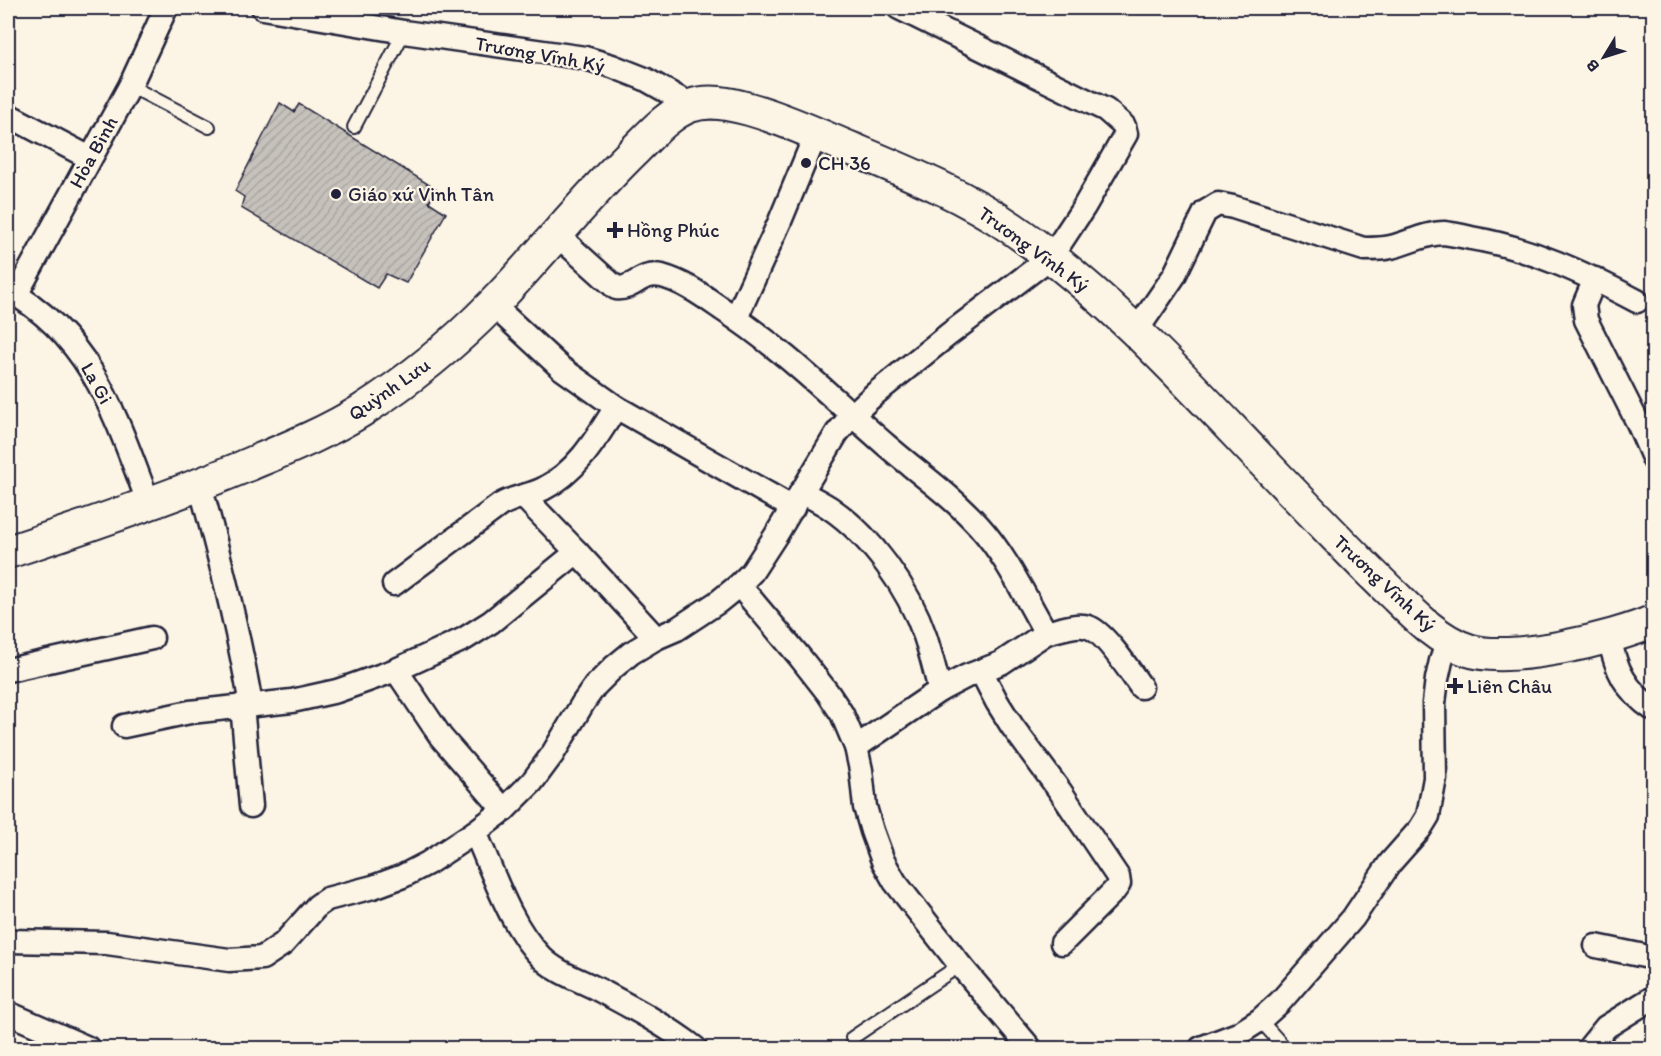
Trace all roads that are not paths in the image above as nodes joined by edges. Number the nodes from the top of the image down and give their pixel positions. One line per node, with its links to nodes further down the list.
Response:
1 (166, 8): 5 (street, Hòa Bình)
2 (263, 8): 4 (street, Trương Vĩnh Ký)
3 (899, 8): 13 (street)
4 (404, 32): 6 (street, Trương Vĩnh Ký); 9 (lane)
5 (130, 86): 8 (lane); 11 (street, Hòa Bình)
6 (691, 105): 10 (main road, Trương Vĩnh Ký); 12 (main road, Quỳnh Lưu)
7 (8, 115): 11 (street)
8 (209, 126)
9 (354, 127)
10 (816, 134): 13 (main road, Trương Vĩnh Ký); 18 (street)
11 (90, 158): 15 (street, Hòa Bình)
12 (556, 234): 17 (main road, Quỳnh Lưu); 18 (street)
13 (1051, 257): 19 (main road, Trương Vĩnh Ký); 21 (street)
14 (1595, 279): 16 (street); 19 (street); 22 (street)
15 (12, 292): 26 (street, La Gi)
16 (1637, 301)
17 (493, 305): 20 (street); 23 (main road, Quỳnh Lưu)
18 (736, 318): 21 (street)
19 (1137, 330): 36 (main road, Trương Vĩnh Ký)
20 (616, 407): 24 (street); 25 (street)
21 (852, 415): 25 (street); 32 (street)
22 (1653, 460)
23 (200, 485): 26 (main road, Quỳnh Lưu); 42 (street)
24 (523, 496): 28 (street); 29 (street)
25 (797, 500): 30 (street); 41 (street)
26 (149, 504): 27 (main road, Quỳnh Lưu)
27 (8, 552)
28 (577, 552): 35 (street); 38 (street)
29 (394, 584)
30 (739, 585): 35 (street); 45 (street)
31 (1653, 621): 33 (main road, Trương Vĩnh Ký)
32 (1046, 633): 39 (street); 40 (street)
33 (1609, 637): 36 (main road, Trương Vĩnh Ký); 43 (street)
34 (152, 638): 37 (street)
35 (656, 638): 47 (street)
36 (1448, 641): 56 (street)
37 (8, 670)
38 (396, 670): 42 (street); 47 (street)
39 (981, 671): 41 (street); 50 (street)
40 (1141, 687)
41 (940, 690): 45 (street)
42 (247, 705): 44 (street); 46 (street)
43 (1653, 710)
44 (124, 726)
45 (856, 747): 53 (street)
46 (251, 806)
47 (504, 810): 48 (street)
48 (476, 832): 49 (street); 59 (street)
49 (8, 941)
50 (1062, 943)
51 (1596, 946): 52 (street)
52 (1653, 958)
53 (960, 965): 57 (lane); 60 (street)
54 (1653, 997): 63 (street)
55 (8, 1013): 58 (street)
56 (1260, 1020): 61 (street); 62 (lane)
57 (852, 1038)
58 (88, 1048)
59 (695, 1048)
60 (1030, 1048)
61 (1202, 1048)
62 (1285, 1048)
63 (1589, 1048)

